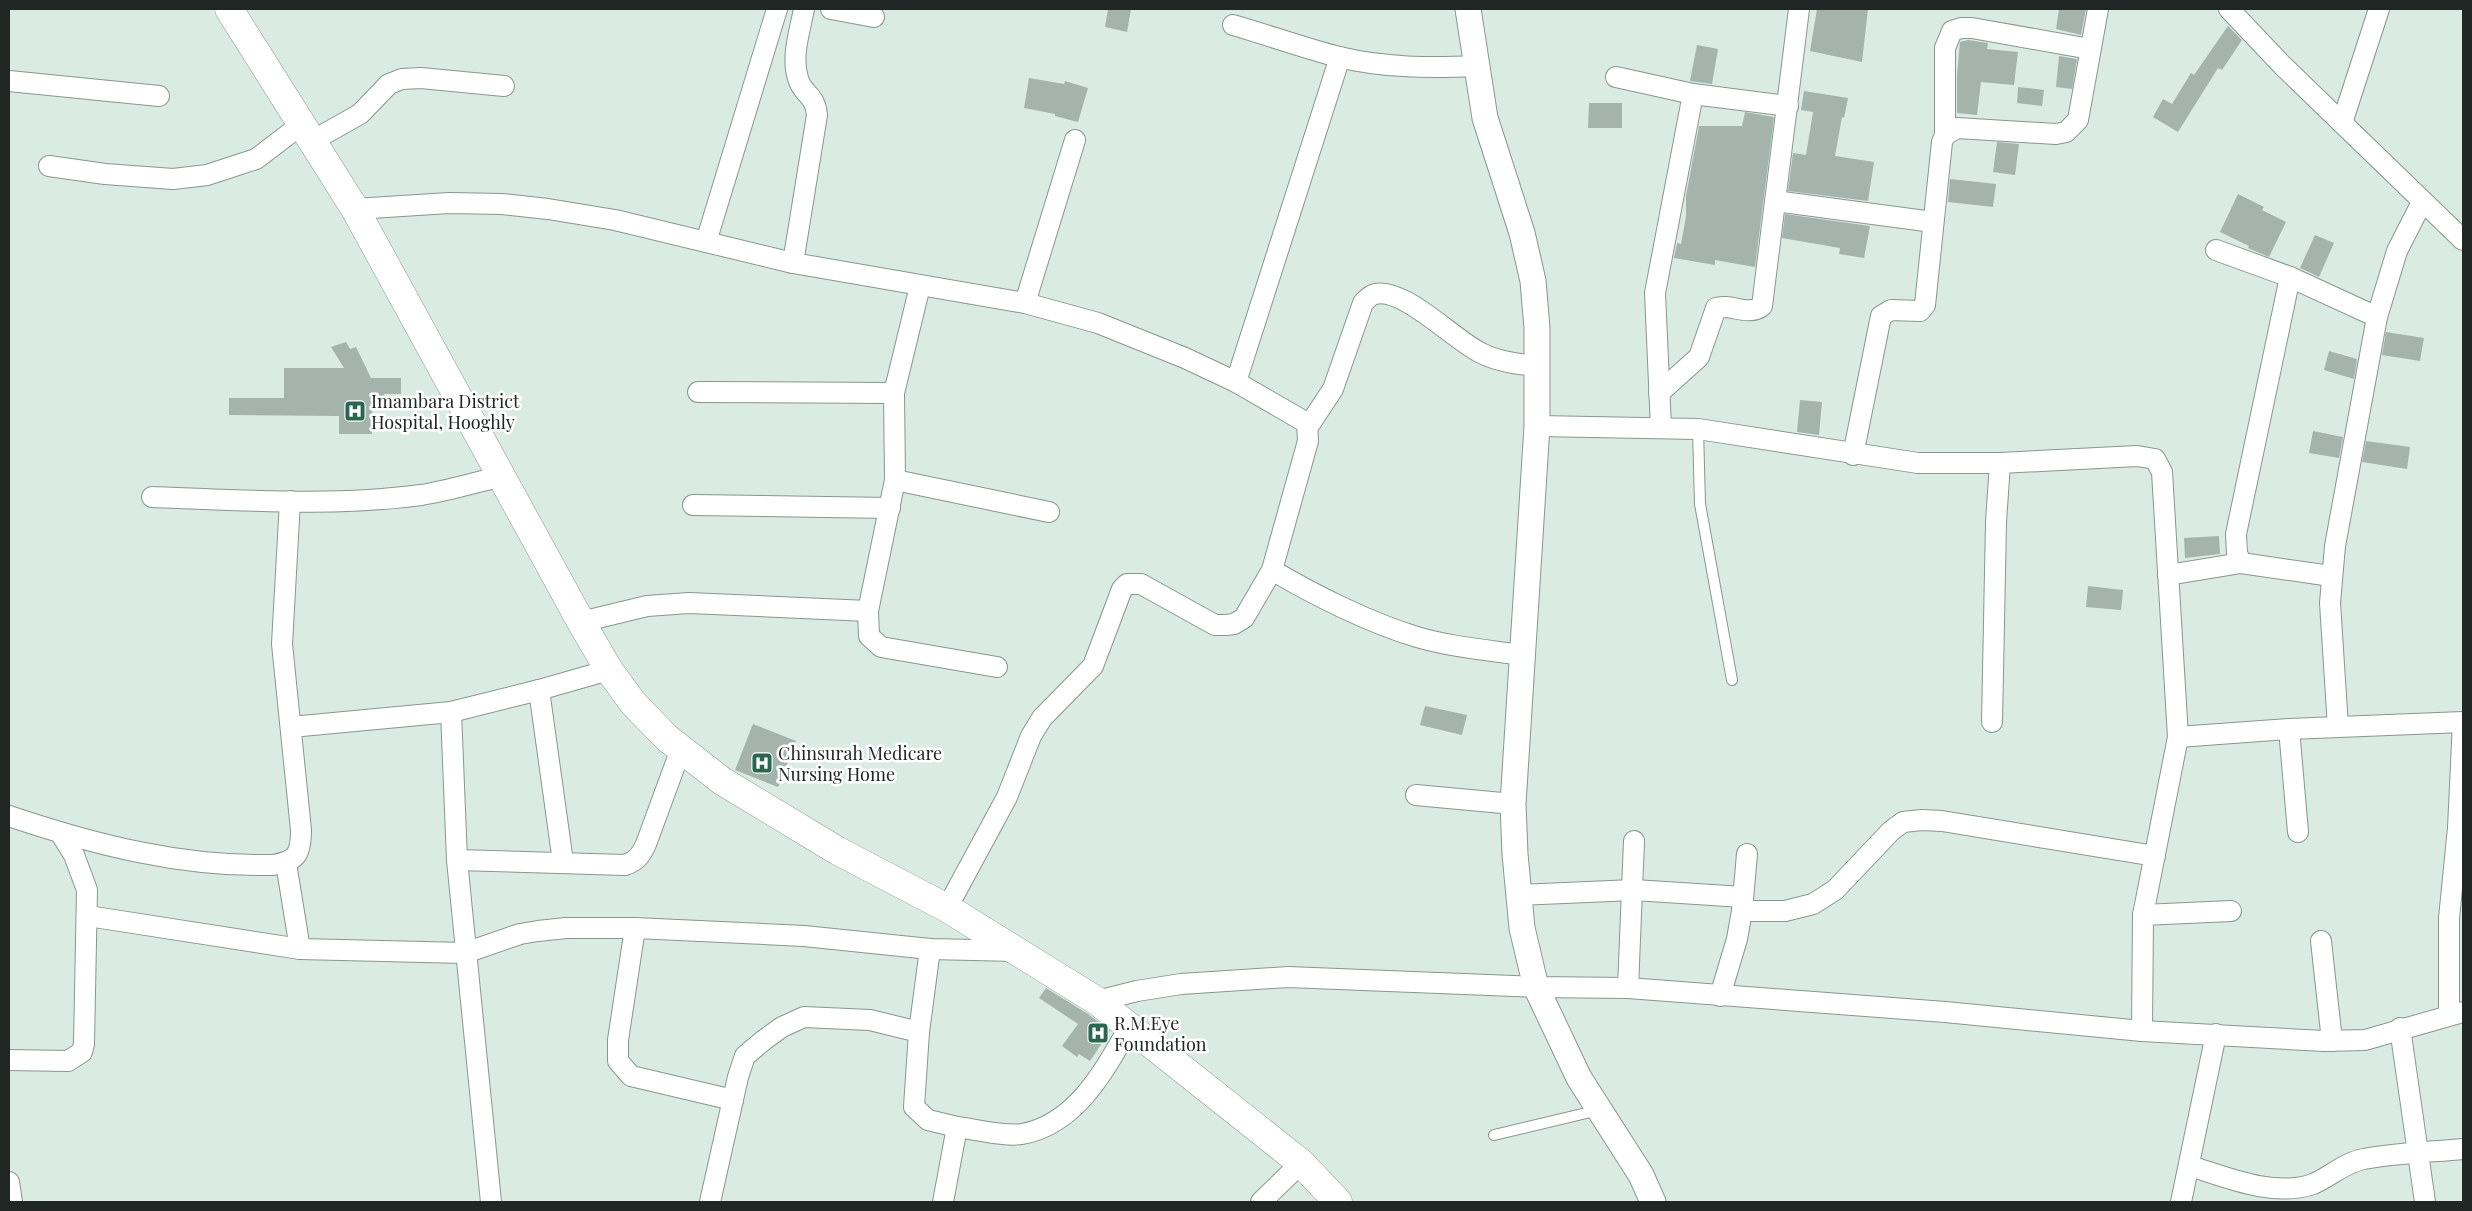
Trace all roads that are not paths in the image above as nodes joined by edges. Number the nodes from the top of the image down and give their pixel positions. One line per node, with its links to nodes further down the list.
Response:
1 (230, 9): 22 (main road)
2 (777, 9): 31 (street)
3 (804, 9): 33 (street)
4 (831, 9): 10 (street)
5 (1468, 9): 14 (street)
6 (1799, 9): 20 (street)
7 (2098, 9): 12 (street)
8 (2229, 9): 21 (street)
9 (2379, 9): 21 (street)
10 (874, 16)
11 (1232, 24): 13 (street)
12 (2090, 49): 23 (street); 23 (street)
13 (1340, 57): 14 (street); 39 (street)
14 (1476, 66): 38 (street)
15 (1616, 77): 18 (street)
16 (9, 81): 19 (street)
17 (504, 86): 22 (street)
18 (1693, 94): 20 (street); 42 (street)
19 (159, 96)
20 (1788, 106): 26 (street)
21 (2342, 123): 27 (street)
22 (307, 132): 25 (street); 28 (main road)
23 (1945, 134): 29 (street)
24 (1074, 140): 36 (street)
25 (49, 166)
26 (1776, 201): 29 (street); 42 (street)
27 (2422, 202): 30 (street); 37 (street)
28 (355, 209): 31 (street); 49 (main road)
29 (1933, 222): 47 (street)
30 (2463, 240)
31 (706, 242): 33 (street)
32 (2216, 250): 34 (street)
33 (793, 263): 35 (street)
34 (2290, 277): 37 (street); 56 (street)
35 (920, 286): 36 (street); 41 (street)
36 (1026, 303): 39 (street)
37 (2377, 317): 59 (street)
38 (1537, 366): 43 (street); 44 (street)
39 (1236, 382): 44 (street)
40 (698, 392): 41 (street)
41 (894, 393): 50 (street)
42 (1659, 393): 45 (street)
43 (1537, 426): 45 (street); 62 (street)
44 (1308, 427): 57 (street)
45 (1661, 428): 46 (street)
46 (1698, 429): 47 (street); 65 (lane)
47 (1853, 455): 48 (street)
48 (2000, 463): 58 (street); 68 (street)
49 (503, 476): 52 (street); 61 (main road)
50 (894, 480): 54 (street); 55 (street)
51 (152, 497): 52 (street)
52 (290, 502): 69 (street)
53 (694, 505): 54 (street)
54 (890, 508): 60 (street)
55 (1049, 512)
56 (2241, 563): 58 (street); 59 (street)
57 (1272, 570): 62 (street); 88 (street)
58 (2168, 575): 72 (street)
59 (2331, 576): 70 (street)
60 (868, 611): 61 (street); 63 (street)
61 (581, 622): 64 (main road)
62 (1522, 655): 75 (street)
63 (997, 667)
64 (609, 670): 66 (street); 73 (main road)
65 (1732, 680)
66 (539, 690): 67 (street); 83 (street)
67 (451, 712): 69 (street); 82 (street)
68 (1992, 722)
69 (291, 727): 84 (street)
70 (2338, 727): 71 (street); 102 (street)
71 (2289, 729): 72 (street); 77 (street)
72 (2178, 738): 81 (street)
73 (681, 749): 83 (street); 88 (main road)
74 (1416, 795): 75 (street)
75 (1513, 804): 86 (street)
76 (9, 816): 78 (street)
77 (2298, 832)
78 (61, 834): 84 (street); 91 (street)
79 (1634, 841): 85 (street)
80 (1747, 854): 87 (street)
81 (2155, 856): 87 (street); 90 (street)
82 (457, 860): 83 (street); 97 (street)
83 (563, 862)
84 (286, 863): 94 (street)
85 (1634, 890): 86 (street); 87 (street); 99 (street)
86 (1518, 895): 98 (street)
87 (1743, 904): 100 (street)
88 (947, 908): 96 (main road)
89 (2231, 911): 90 (street)
90 (2144, 915): 106 (street)
91 (88, 916): 94 (street); 109 (street)
92 (635, 928): 95 (street); 97 (street); 110 (street)
93 (2321, 941): 108 (street)
94 (300, 949): 97 (street)
95 (930, 949): 96 (street); 105 (street)
96 (1020, 951): 101 (main road)
97 (465, 953): 120 (street)
98 (1536, 987): 99 (street); 101 (street); 111 (street)
99 (1628, 988): 100 (street)
100 (1720, 996): 106 (street)
101 (1097, 1001): 103 (main road)
102 (2456, 1013): 104 (street)
103 (1130, 1026): 112 (street); 116 (main road)
104 (2400, 1028): 108 (street); 115 (street)
105 (919, 1032): 110 (street); 112 (street)
106 (2142, 1032): 107 (street)
107 (2216, 1034): 108 (street); 117 (street)
108 (2332, 1041)
109 (9, 1060)
110 (733, 1100): 121 (street)
111 (1600, 1110): 113 (lane); 125 (street)
112 (957, 1127): 122 (street)
113 (1494, 1135)
114 (2463, 1149): 115 (street)
115 (2418, 1154): 117 (street); 127 (street)
116 (1301, 1163): 123 (street); 124 (main road)
117 (2190, 1166): 126 (street)
118 (9, 1182): 119 (street)
119 (12, 1202)
120 (490, 1202)
121 (710, 1202)
122 (943, 1202)
123 (1261, 1202)
124 (1338, 1202)
125 (1653, 1202)
126 (2181, 1202)
127 (2425, 1202)

